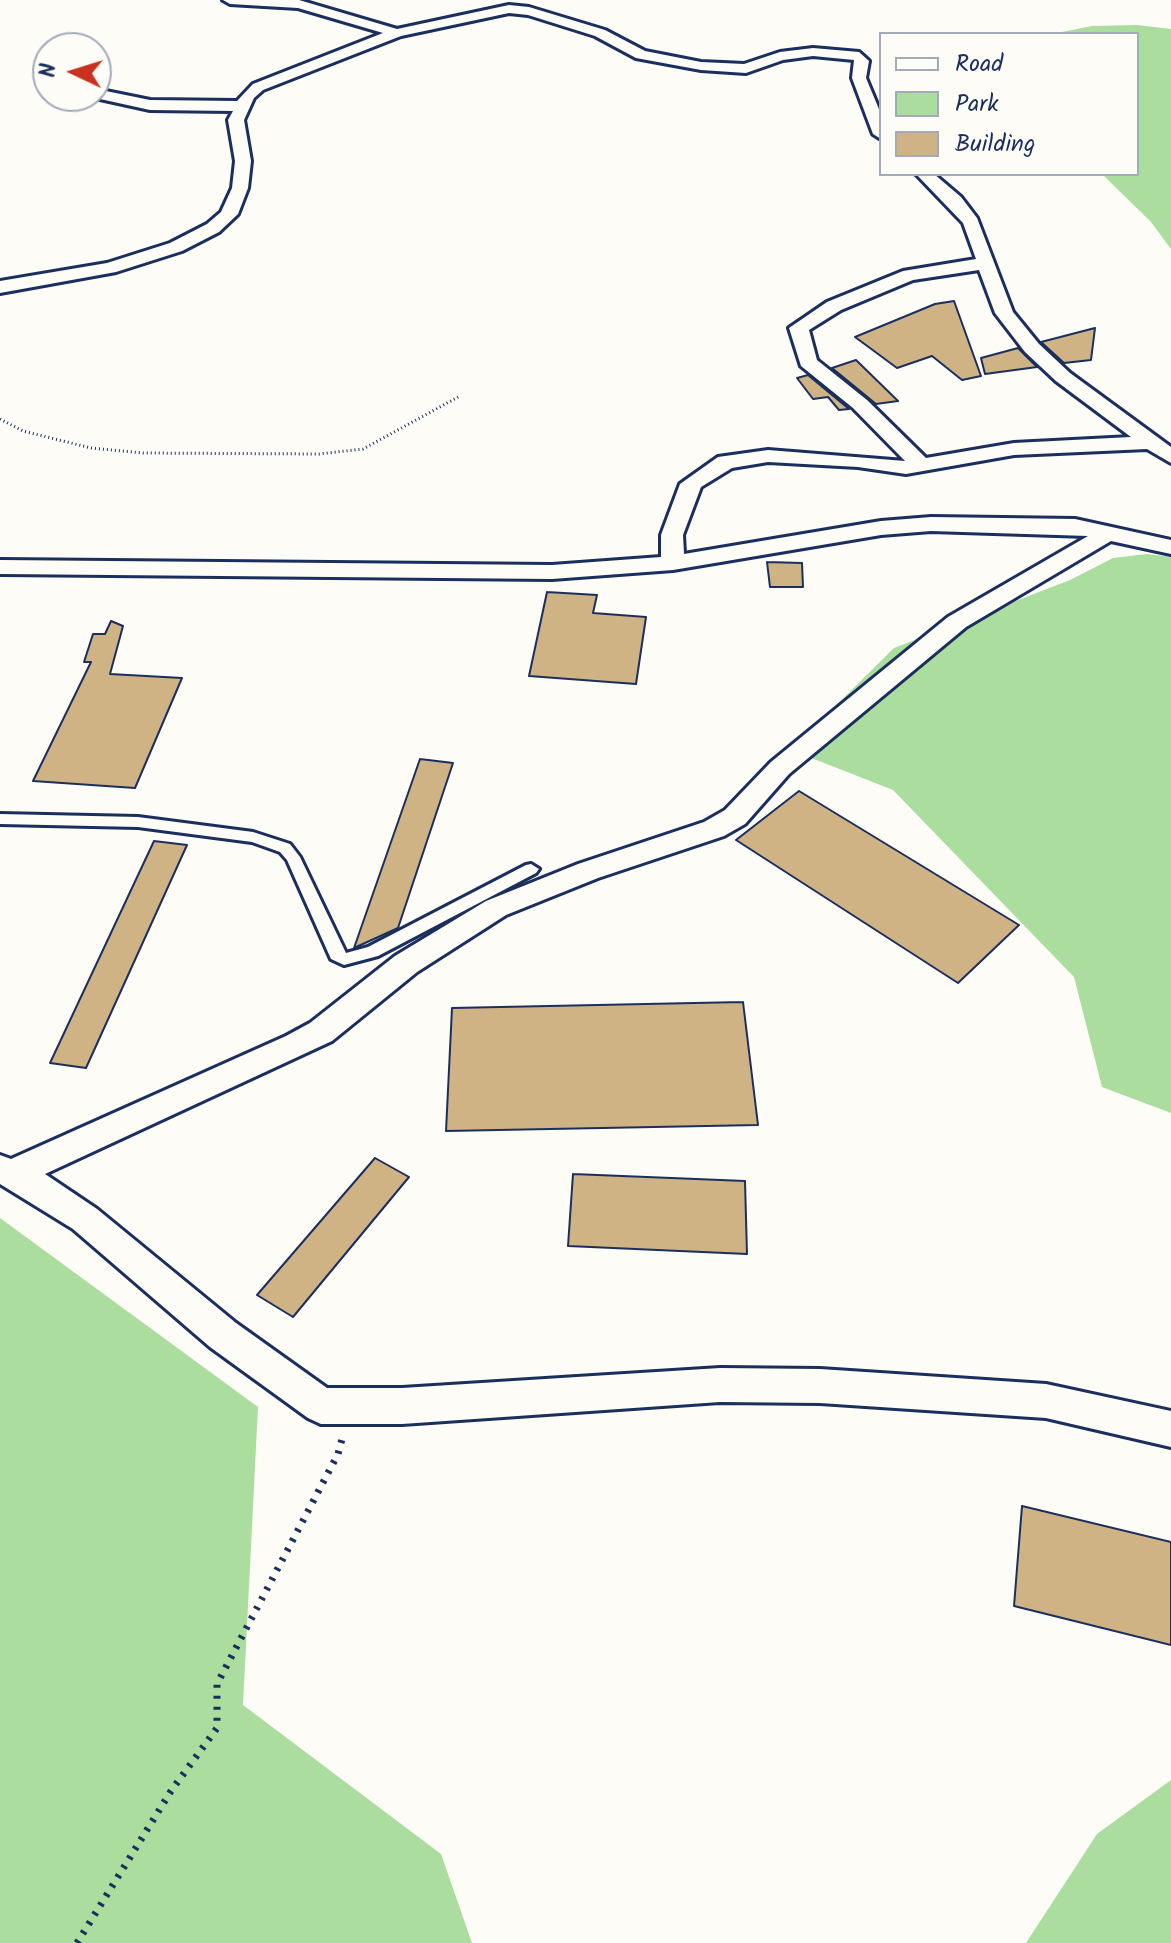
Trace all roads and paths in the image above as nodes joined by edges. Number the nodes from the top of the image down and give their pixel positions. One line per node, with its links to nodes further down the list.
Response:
1 (230, 0): 2 (street)
2 (397, 33): 4 (street); 5 (street)
3 (112, 97): 4 (street)
4 (241, 106): 8 (street)
5 (879, 129)
6 (926, 176): 7 (street)
7 (987, 263): 11 (street); 13 (street)
8 (0, 287)
9 (460, 396): 10 (path)
10 (0, 419)
11 (1150, 443): 12 (street); 13 (street)
12 (1171, 457)
13 (922, 466): 16 (street)
14 (1110, 532): 15 (street); 16 (street); 20 (street)
15 (1171, 547)
16 (673, 563): 17 (street)
17 (0, 567)
18 (0, 819): 19 (lane)
19 (531, 869)
20 (6, 1171): 21 (street)
21 (349, 1406): 22 (street); 23 (path)
22 (1171, 1429)
23 (77, 1943)

